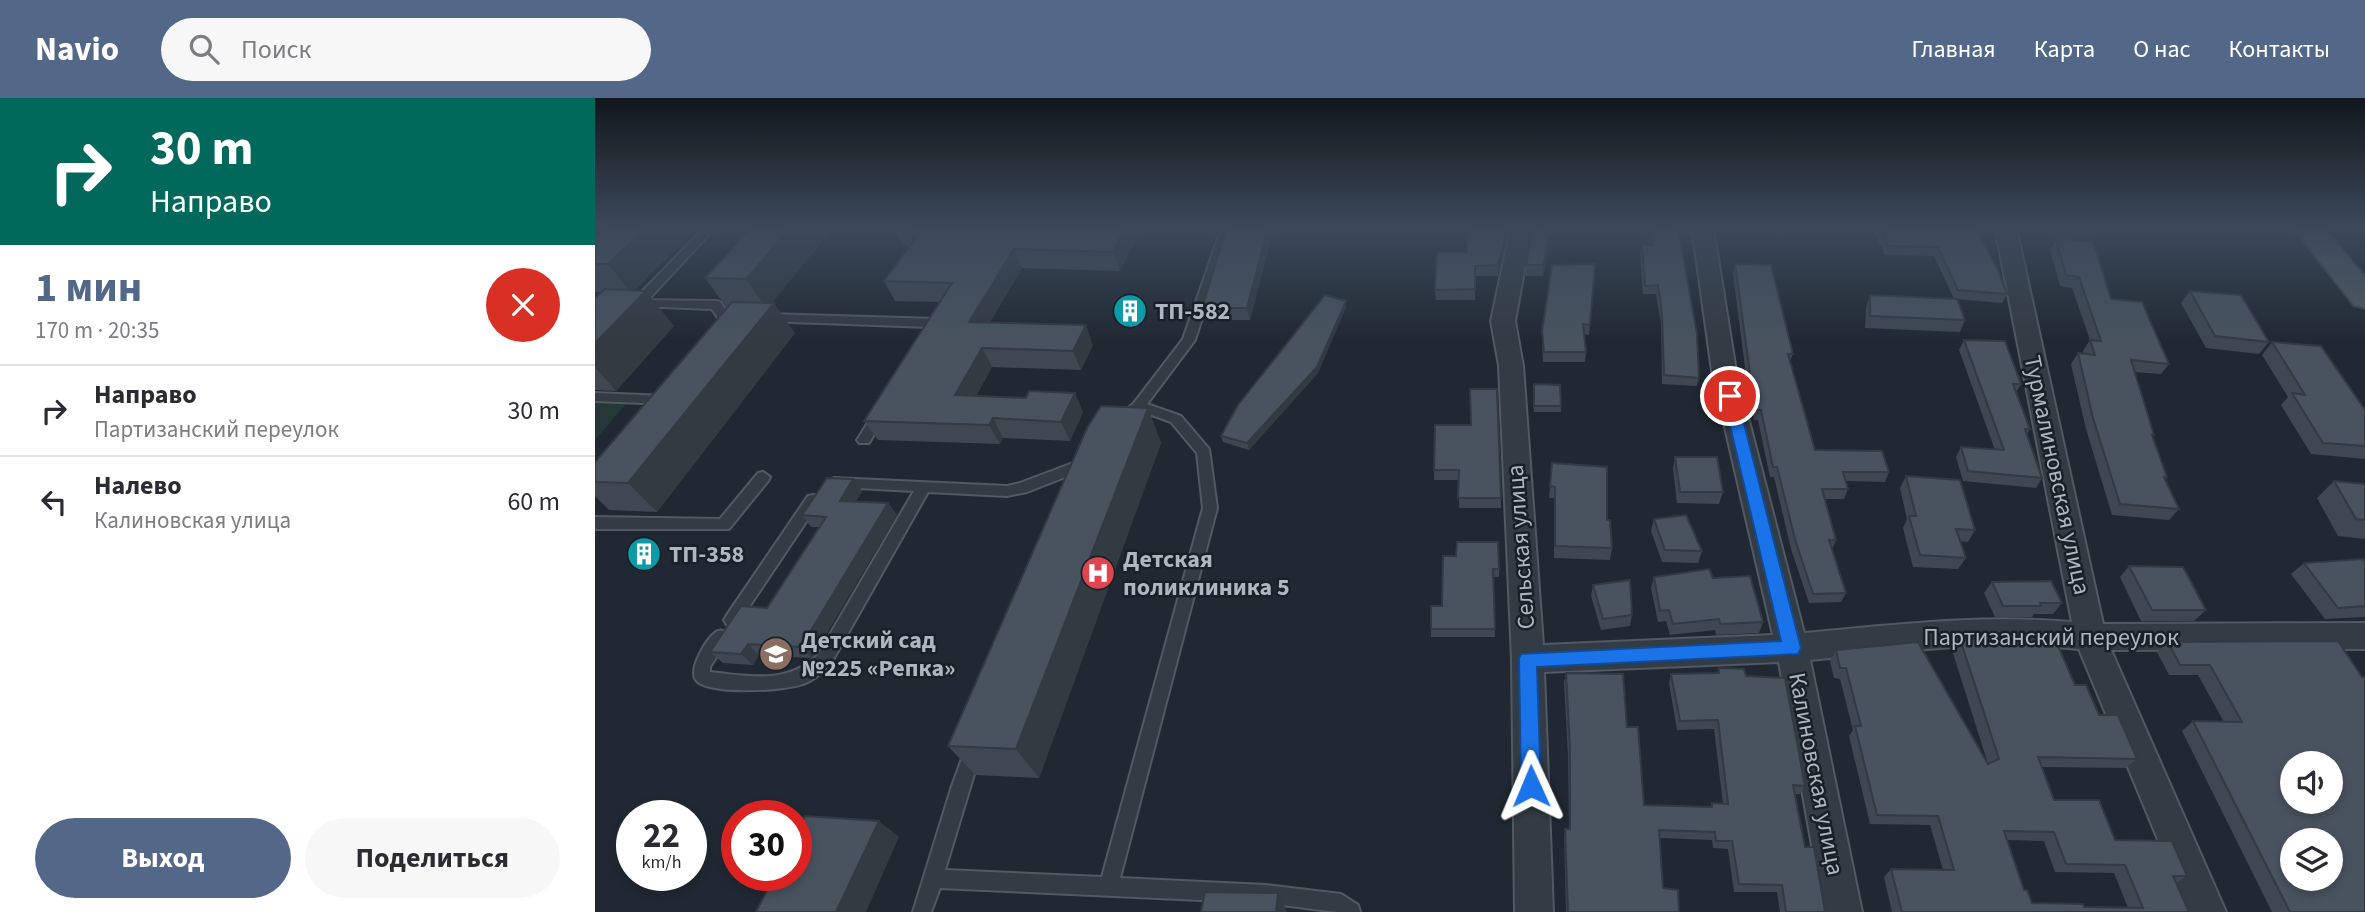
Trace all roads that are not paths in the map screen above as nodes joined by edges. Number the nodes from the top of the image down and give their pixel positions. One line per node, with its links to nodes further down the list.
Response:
1 (671, 265): 8 (lane)
2 (1214, 265): 12 (lane)
3 (1514, 265): 22 (street, Сельская улица)
4 (1708, 265): 21 (street, Калиновская улица)
5 (2014, 265): 20 (street, Турмалиновская улица)
6 (2338, 265): 7 (main road)
7 (2365, 298)
8 (922, 346)
9 (595, 397): 10 (lane)
10 (669, 400)
11 (886, 405): 14 (lane)
12 (1139, 406): 13 (lane); 25 (lane)
13 (1112, 431)
14 (864, 440)
15 (1094, 462): 17 (lane)
16 (763, 477): 18 (lane)
17 (924, 487): 17 (lane)
18 (595, 523)
19 (2365, 636): 20 (street, Партизанский переулок)
20 (2090, 637): 21 (street, Партизанский переулок); 32 (street, Турмалиновская улица)
21 (1792, 648): 22 (street, Партизанский переулок); 31 (street, Калиновская улица)
22 (1528, 659): 30 (street, Сельская улица)
23 (983, 729): 24 (lane)
24 (935, 879): 25 (lane); 27 (lane)
25 (1109, 885): 26 (lane)
26 (1212, 891): 28 (lane); 29 (lane)
27 (922, 912)
28 (1209, 912)
29 (1350, 912)
30 (1534, 912)
31 (1843, 912)
32 (2207, 912)

